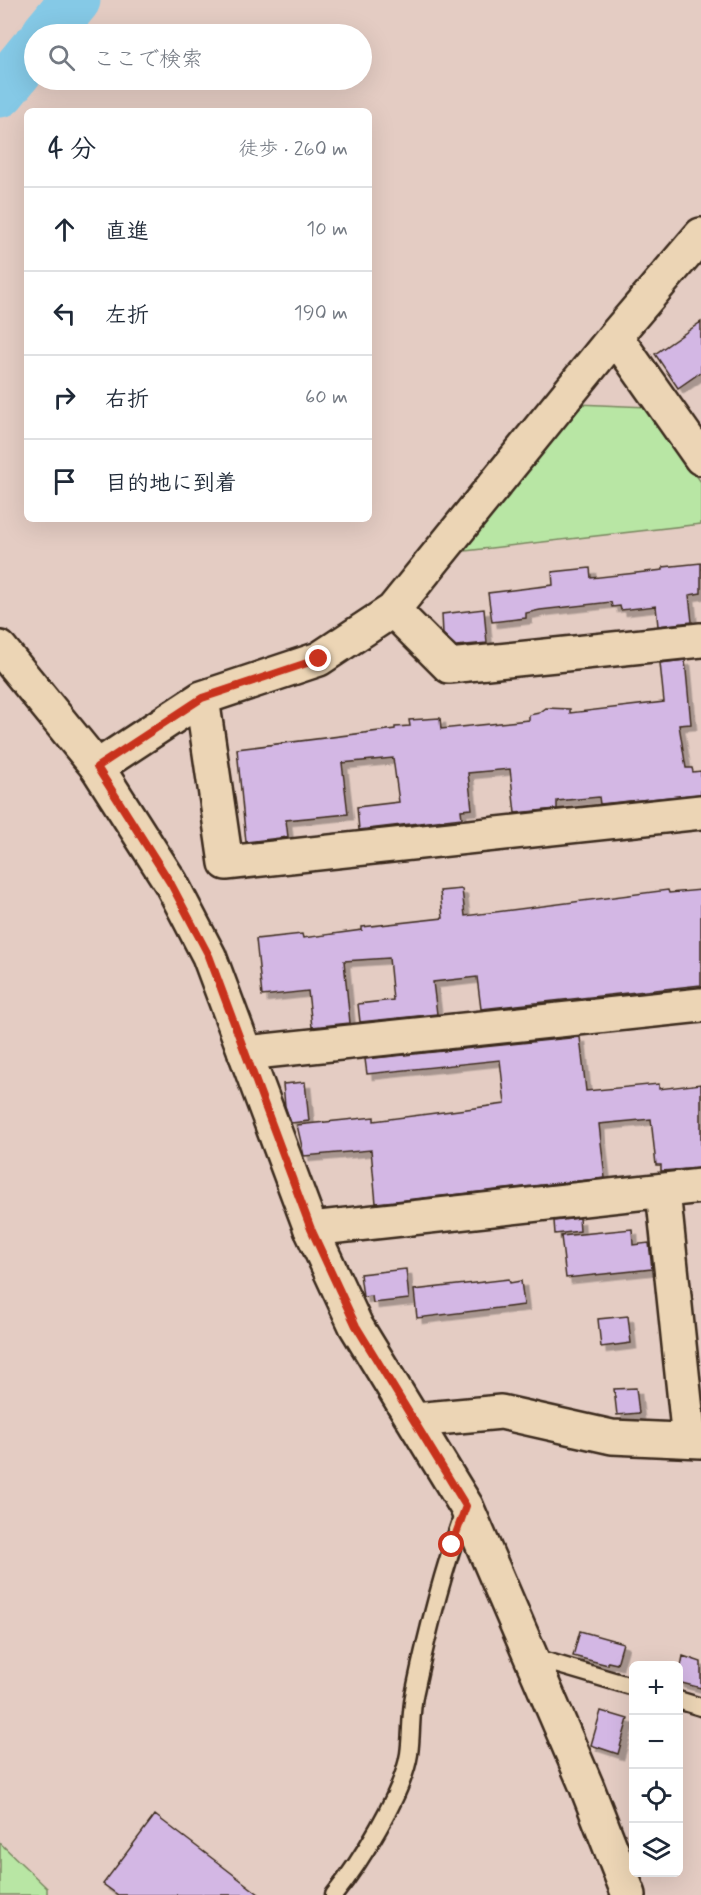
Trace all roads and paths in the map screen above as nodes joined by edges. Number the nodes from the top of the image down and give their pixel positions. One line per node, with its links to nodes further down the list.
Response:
1 (701, 235): 2 (street)
2 (615, 336): 3 (street); 4 (street)
3 (701, 458)
4 (393, 610): 5 (street); 7 (street)
5 (701, 640)
6 (0, 648): 8 (street)
7 (202, 698): 8 (street); 9 (street)
8 (97, 767): 11 (street)
9 (701, 812)
10 (701, 1005): 11 (street)
11 (245, 1053): 14 (street)
12 (701, 1186): 13 (street)
13 (663, 1191): 14 (street); 16 (street)
14 (311, 1229): 15 (street)
15 (415, 1420): 16 (street); 17 (street)
16 (695, 1440)
17 (466, 1506): 18 (street); 22 (lane)
18 (532, 1658): 19 (lane); 23 (street)
19 (629, 1686)
20 (683, 1702): 21 (lane)
21 (701, 1707)
22 (334, 1895)
23 (629, 1895)

